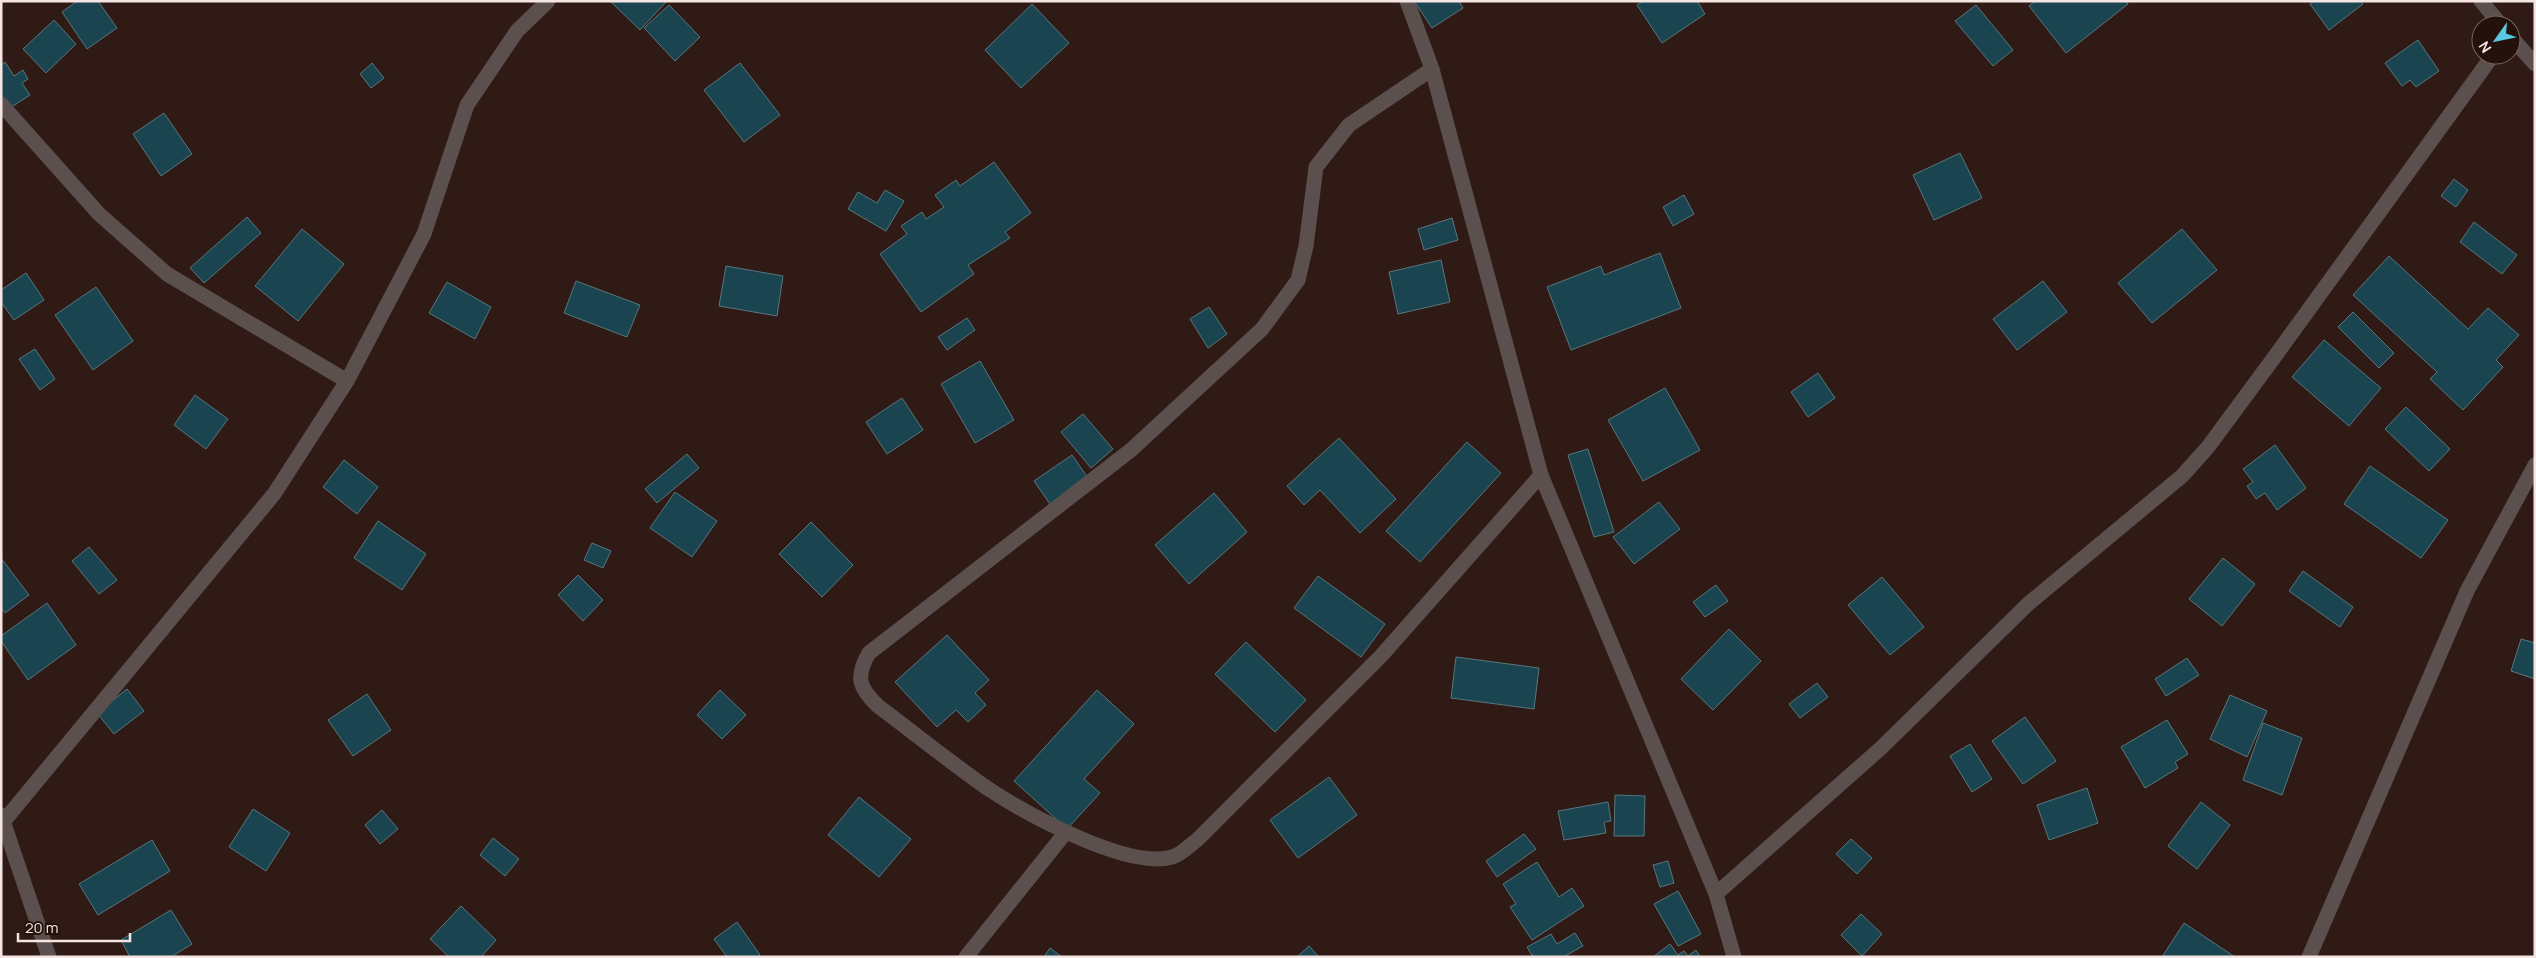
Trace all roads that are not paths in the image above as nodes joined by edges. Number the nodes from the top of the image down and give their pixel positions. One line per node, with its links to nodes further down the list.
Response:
1 (548, 1): 10 (street)
2 (1407, 1): 8 (street)
3 (2481, 1): 4 (street)
4 (2493, 15)
5 (2521, 48): 6 (street)
6 (2535, 64)
7 (2486, 65): 15 (street)
8 (1432, 69): 12 (street); 14 (street)
9 (1, 104): 10 (street)
10 (346, 381): 13 (street)
11 (2534, 467): 19 (street)
12 (1541, 475): 14 (street); 15 (street)
13 (3, 818): 16 (street)
14 (1066, 832): 17 (street)
15 (1716, 894): 18 (street)
16 (49, 957)
17 (966, 957)
18 (1734, 957)
19 (2309, 957)

